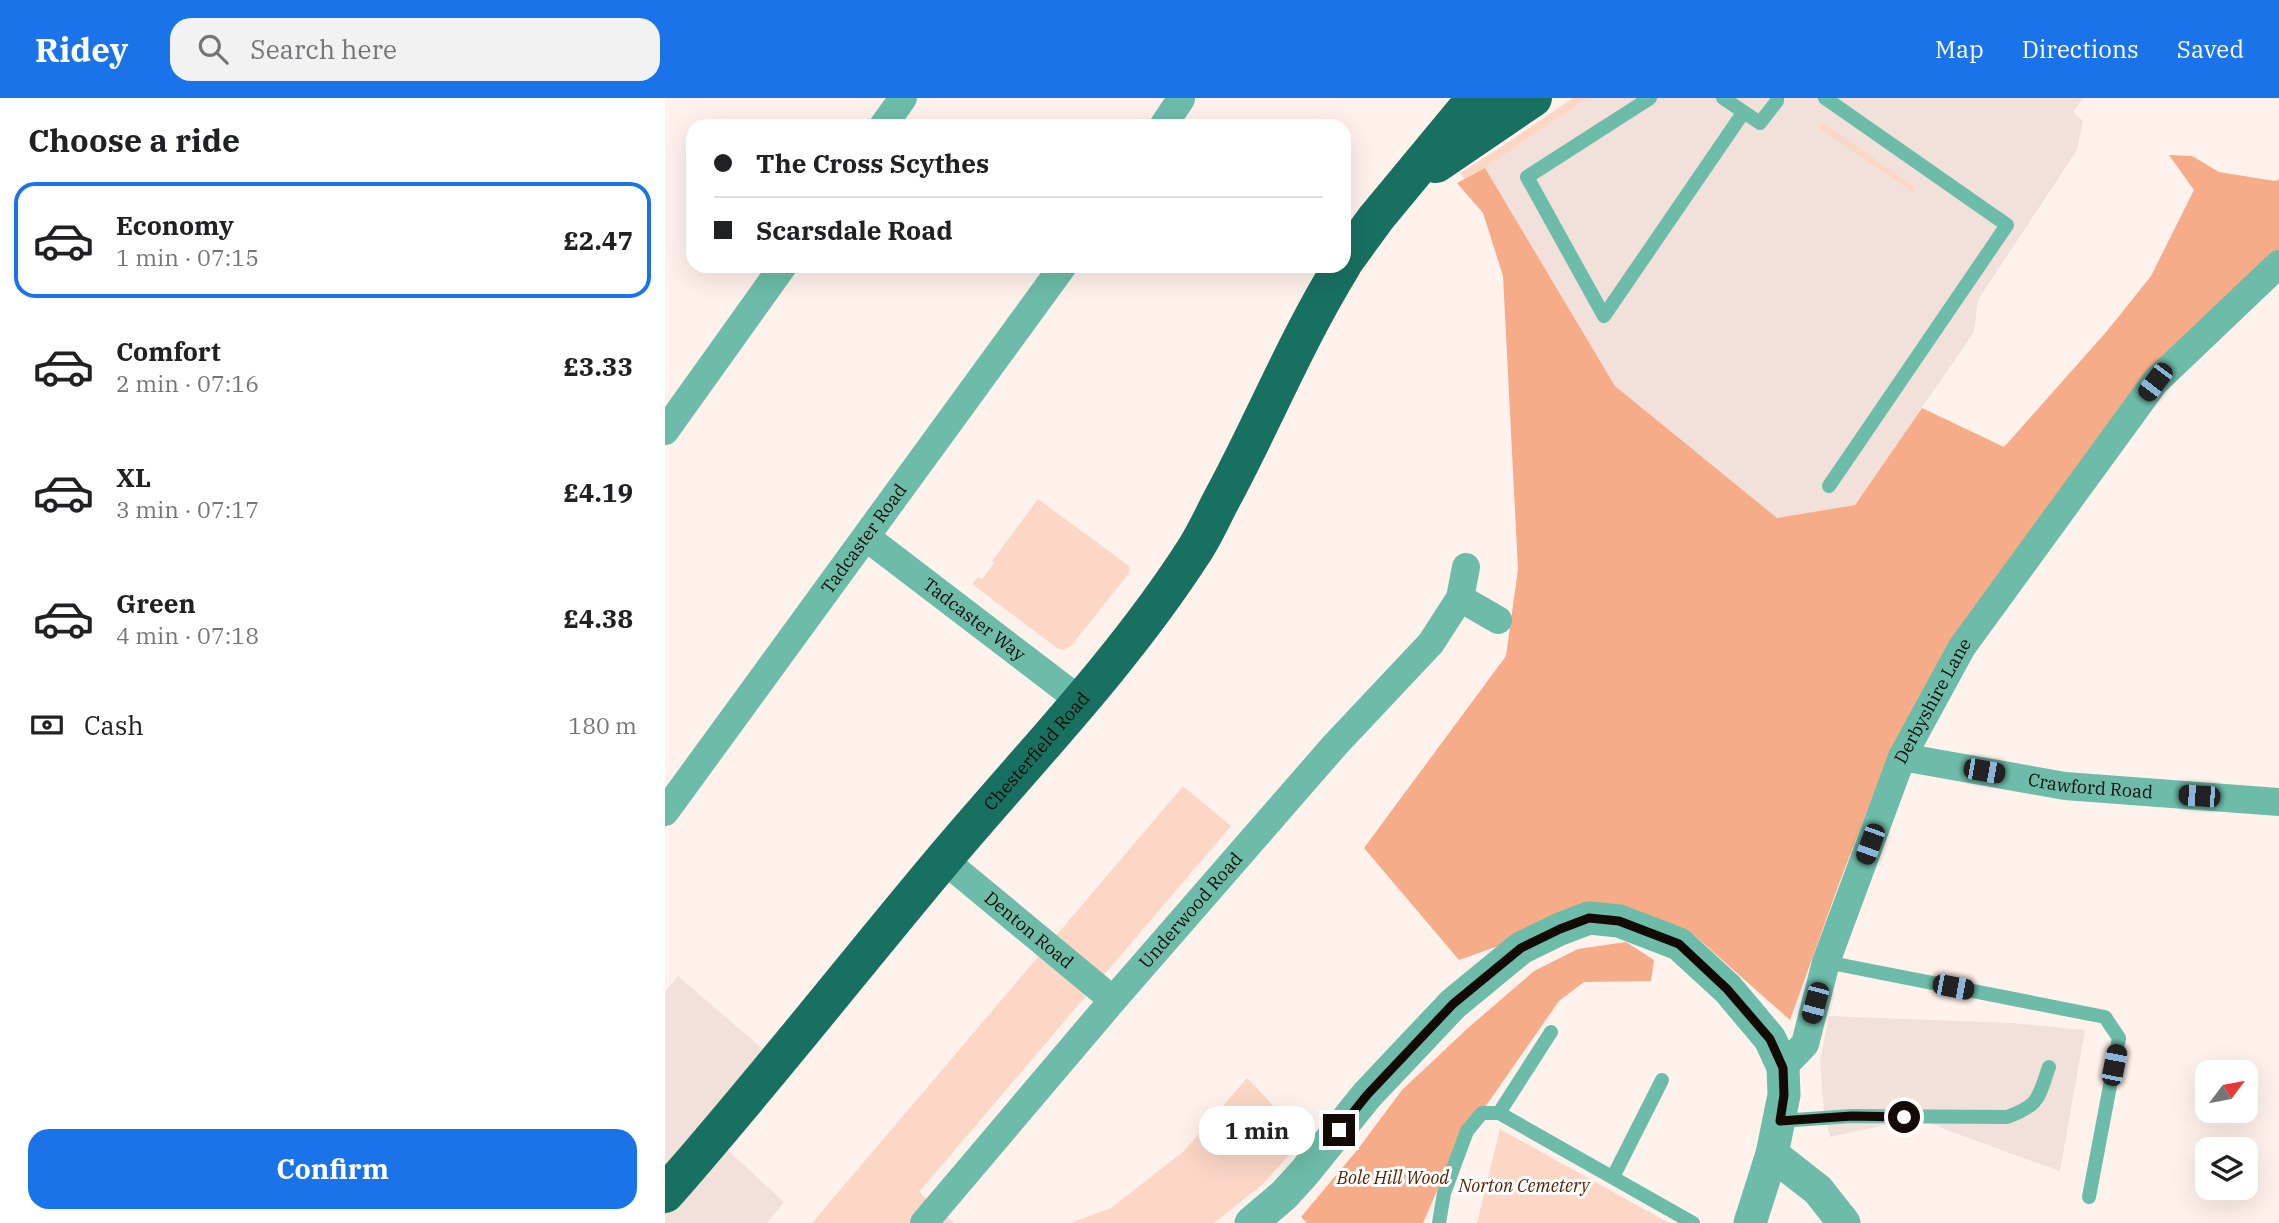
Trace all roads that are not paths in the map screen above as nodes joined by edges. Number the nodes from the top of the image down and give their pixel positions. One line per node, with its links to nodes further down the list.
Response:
1 (903, 98): 10 (street)
2 (1179, 98): 11 (street)
3 (1480, 98): 12 (highway, Chesterfield Road)
4 (1533, 98): 12 (highway, Chesterfield Road)
5 (1650, 98): 9 (lane)
6 (1723, 98): 9 (lane)
7 (1777, 98): 9 (lane)
8 (1825, 98): 19 (lane)
9 (1744, 113)
10 (888, 119)
11 (1168, 119)
12 (1402, 186): 13 (highway, Chesterfield Road)
13 (1351, 252)
14 (2279, 264): 25 (street, Derbyshire Lane)
15 (778, 273): 18 (street)
16 (1058, 273): 20 (street, Tadcaster Road)
17 (1338, 273): 24 (highway, Chesterfield Road)
18 (665, 431)
19 (1829, 486)
20 (866, 537): 24 (street, Tadcaster Way); 27 (street, Tadcaster Road)
21 (1466, 567): 22 (street, Underwood Road)
22 (1460, 598): 23 (street); 30 (street, Underwood Road)
23 (1498, 620)
24 (1082, 702): 28 (highway, Chesterfield Road)
25 (1902, 757): 26 (street, Crawford Road); 29 (street, Derbyshire Lane)
26 (2279, 802)
27 (665, 812)
28 (944, 860): 30 (street, Denton Road); 39 (highway, Chesterfield Road)
29 (1826, 962): 33 (street, Derbyshire Lane); 40 (lane)
30 (1113, 1000): 41 (street, Underwood Road)
31 (1551, 1032): 35 (lane)
32 (2049, 1067): 36 (lane)
33 (1783, 1068): 36 (street); 42 (street)
34 (1662, 1080): 38 (lane)
35 (1499, 1113): 38 (lane); 43 (lane)
36 (1780, 1121): 37 (street)
37 (1772, 1154): 45 (street); 46 (street)
38 (1613, 1177): 44 (lane)
39 (665, 1194)
40 (2089, 1197)
41 (924, 1223)
42 (1251, 1223)
43 (1439, 1223)
44 (1693, 1223)
45 (1750, 1223)
46 (1844, 1223)

